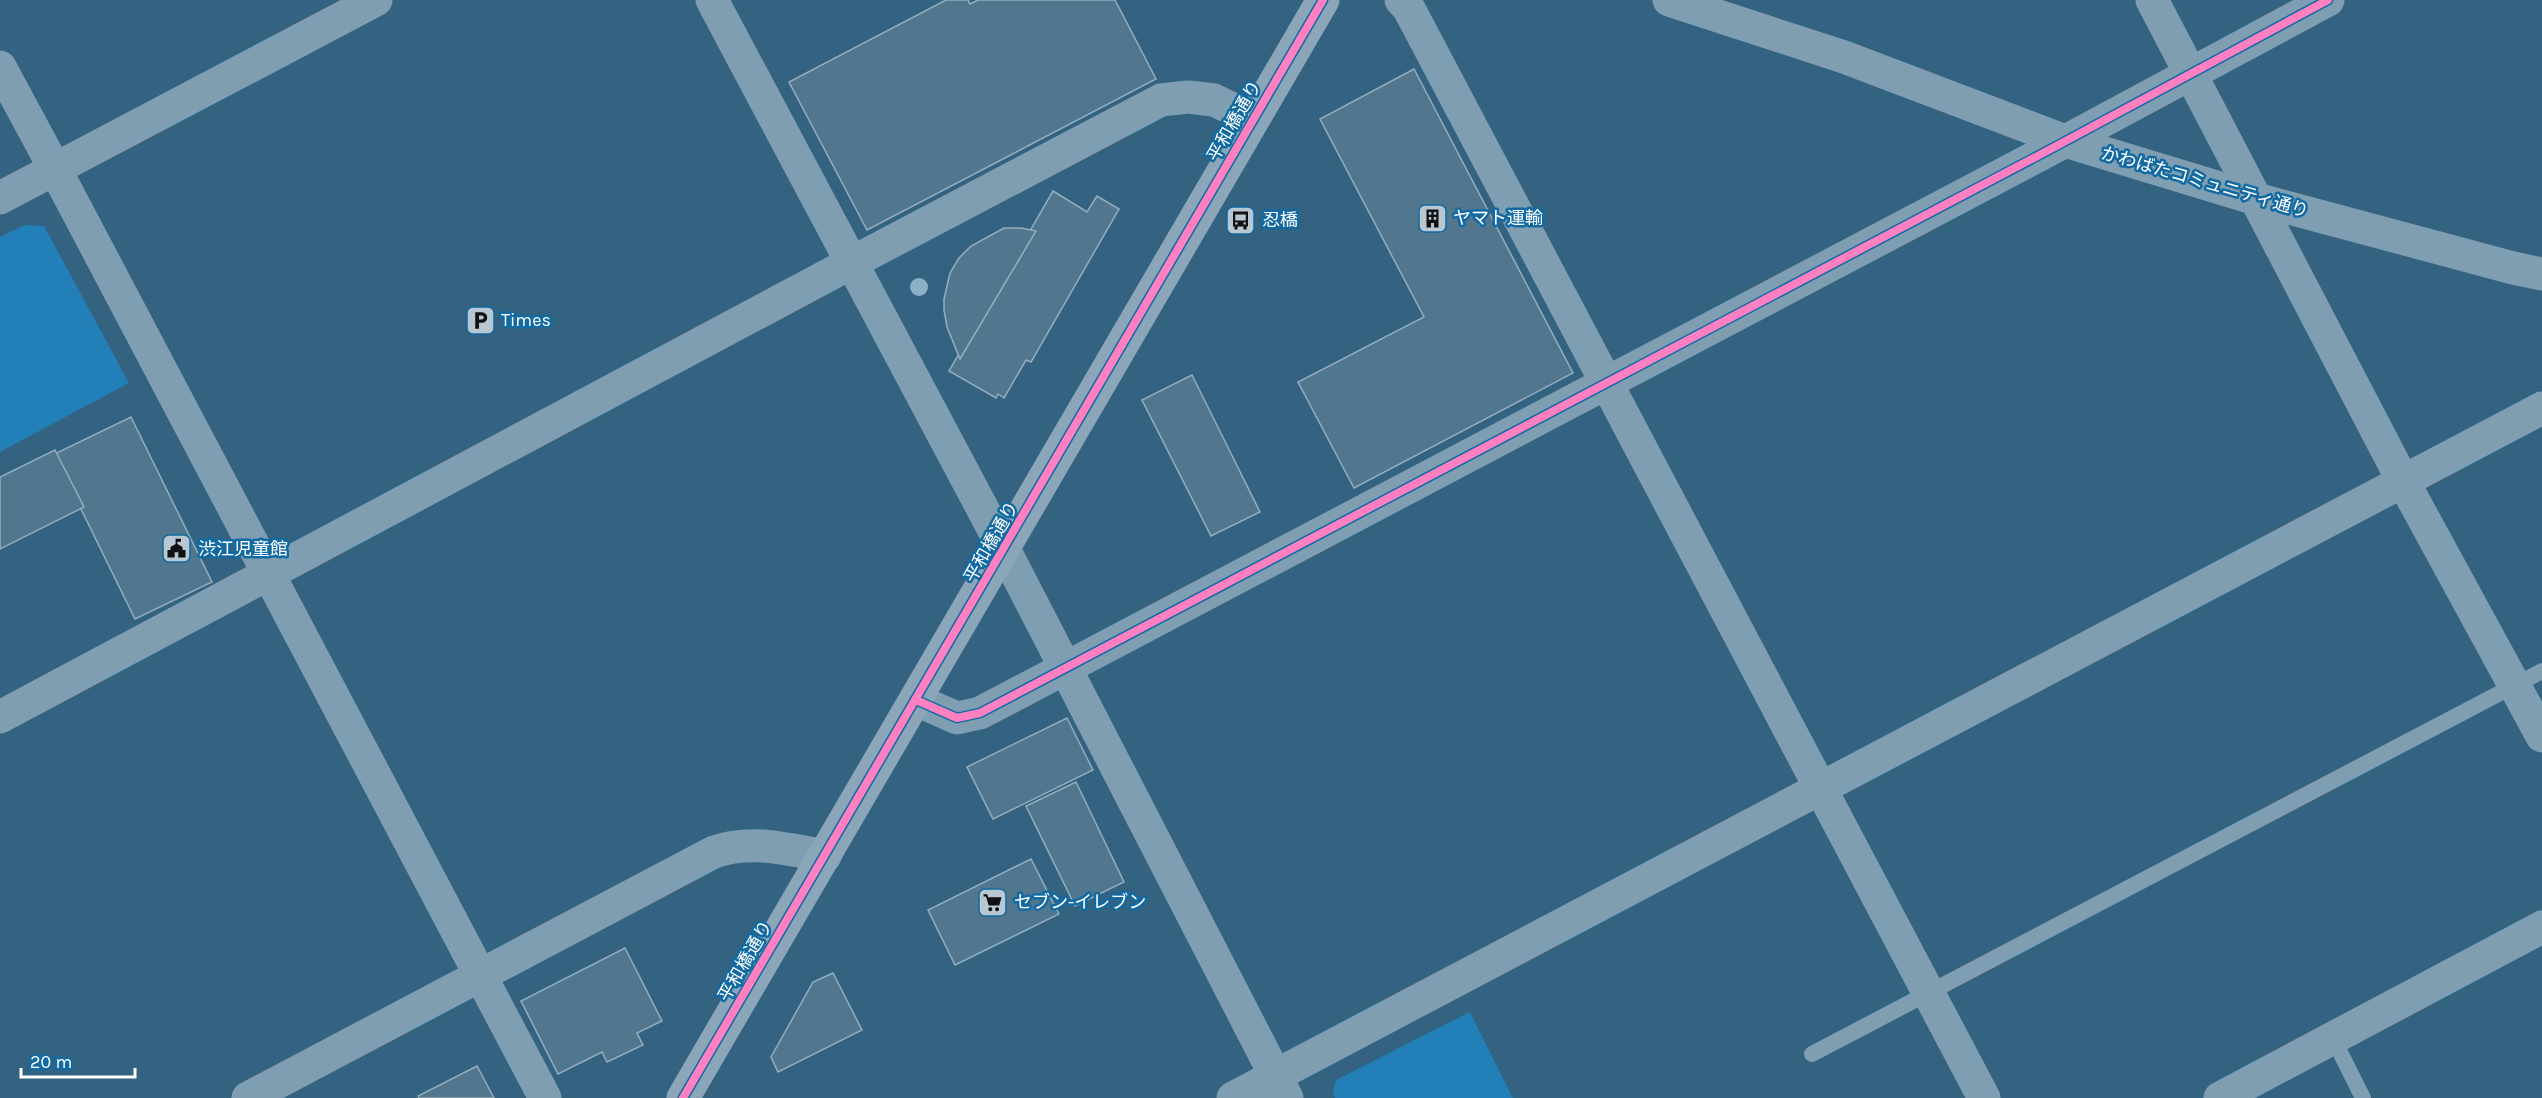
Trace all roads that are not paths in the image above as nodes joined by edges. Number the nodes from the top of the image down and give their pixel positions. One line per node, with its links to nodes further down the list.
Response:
1 (376, 0): 12 (street)
2 (712, 0): 15 (street)
3 (1323, 0): 10 (main road, 平和橋通り)
4 (1401, 0): 17 (street)
5 (1669, 0): 11 (street, かわばたコミュニティ通り)
6 (2152, 0): 9 (street)
7 (2328, 0): 9 (street)
8 (0, 67): 12 (street)
9 (2191, 74): 11 (street); 14 (street)
10 (1253, 119): 15 (street); 20 (main road, 平和橋通り)
11 (2065, 141): 14 (street, かわばたコミュニティ通り); 17 (street)
12 (55, 169): 13 (street); 21 (street)
13 (0, 198)
14 (2256, 199): 16 (street, かわばたコミュニティ通り); 19 (street)
15 (850, 263): 20 (street); 21 (street)
16 (2542, 274)
17 (1606, 382): 22 (street); 27 (street)
18 (2542, 408): 19 (street)
19 (2403, 481): 23 (street); 27 (street)
20 (1004, 549): 22 (street); 24 (main road, 平和橋通り)
21 (268, 574): 25 (street); 30 (street)
22 (1066, 670): 24 (street); 34 (street)
23 (2528, 678): 26 (street); 31 (lane)
24 (916, 700): 28 (main road, 平和橋通り)
25 (0, 717)
26 (2542, 736)
27 (1818, 788): 31 (street); 34 (street)
28 (825, 856): 30 (street); 37 (main road, 平和橋通り)
29 (2542, 927): 32 (street)
30 (481, 975): 35 (street); 36 (street)
31 (1929, 994): 33 (lane); 39 (street)
32 (2333, 1038): 40 (street); 41 (lane)
33 (1812, 1054)
34 (1281, 1087): 38 (street)
35 (248, 1098)
36 (545, 1098)
37 (683, 1098)
38 (1233, 1098)
39 (1984, 1098)
40 (2220, 1098)
41 (2363, 1098)

